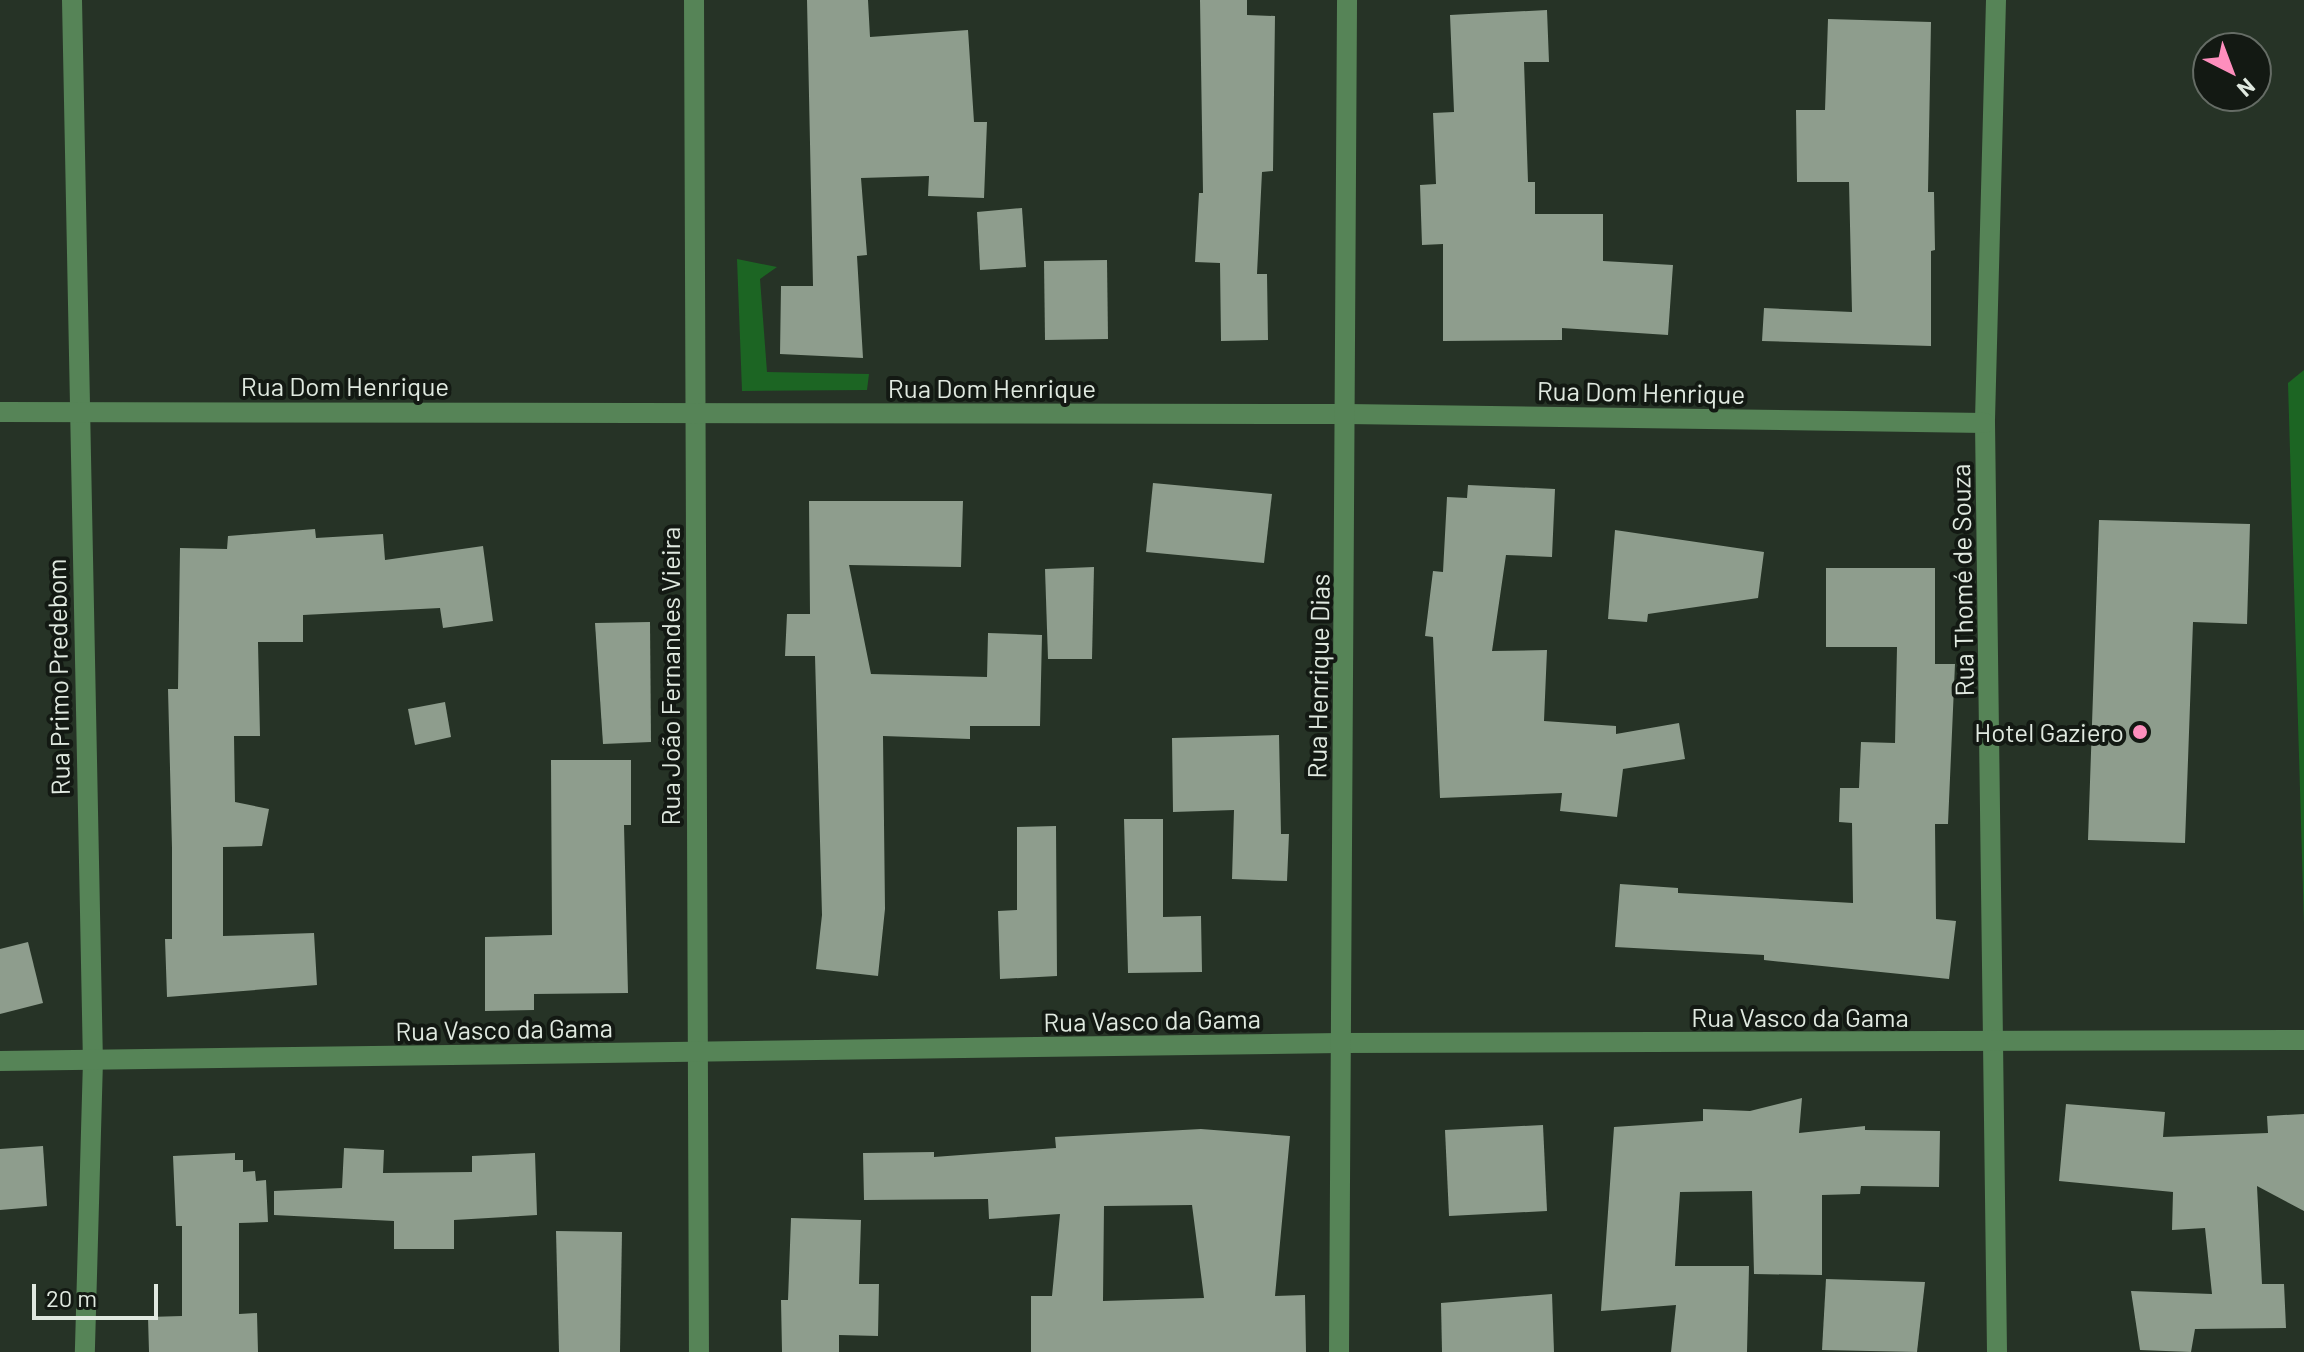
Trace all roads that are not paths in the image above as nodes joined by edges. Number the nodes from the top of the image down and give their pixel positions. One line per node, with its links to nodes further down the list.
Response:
1 (72, 0): 5 (street, Rua Primo Predebom)
2 (694, 0): 8 (street, Rua João Fernandes Vieira)
3 (1347, 0): 7 (street, Rua Henrique Dias)
4 (1996, 0): 9 (street, Rua Thomé de Souza)
5 (78, 410): 6 (street, Rua Dom Henrique); 8 (street, Rua Dom Henrique); 14 (street, Rua Primo Predebom)
6 (0, 412)
7 (1347, 414): 8 (street, Rua Dom Henrique); 9 (street, Rua Dom Henrique); 11 (street, Rua Henrique Dias)
8 (696, 415): 13 (street, Rua João Fernandes Vieira)
9 (1985, 423): 12 (street, Rua Thomé de Souza)
10 (2304, 1040): 12 (street, Rua Vasco da Gama)
11 (1340, 1043): 12 (street, Rua Vasco da Gama); 13 (street, Rua Vasco da Gama); 18 (street, Rua Henrique Dias)
12 (1996, 1044): 19 (street, Rua Thomé de Souza)
13 (695, 1053): 14 (street, Rua Vasco da Gama); 17 (street, Rua João Fernandes Vieira)
14 (93, 1060): 15 (street, Rua Vasco da Gama); 16 (street, Rua Primo Predebom)
15 (0, 1061)
16 (85, 1352)
17 (699, 1352)
18 (1339, 1352)
19 (1997, 1352)

